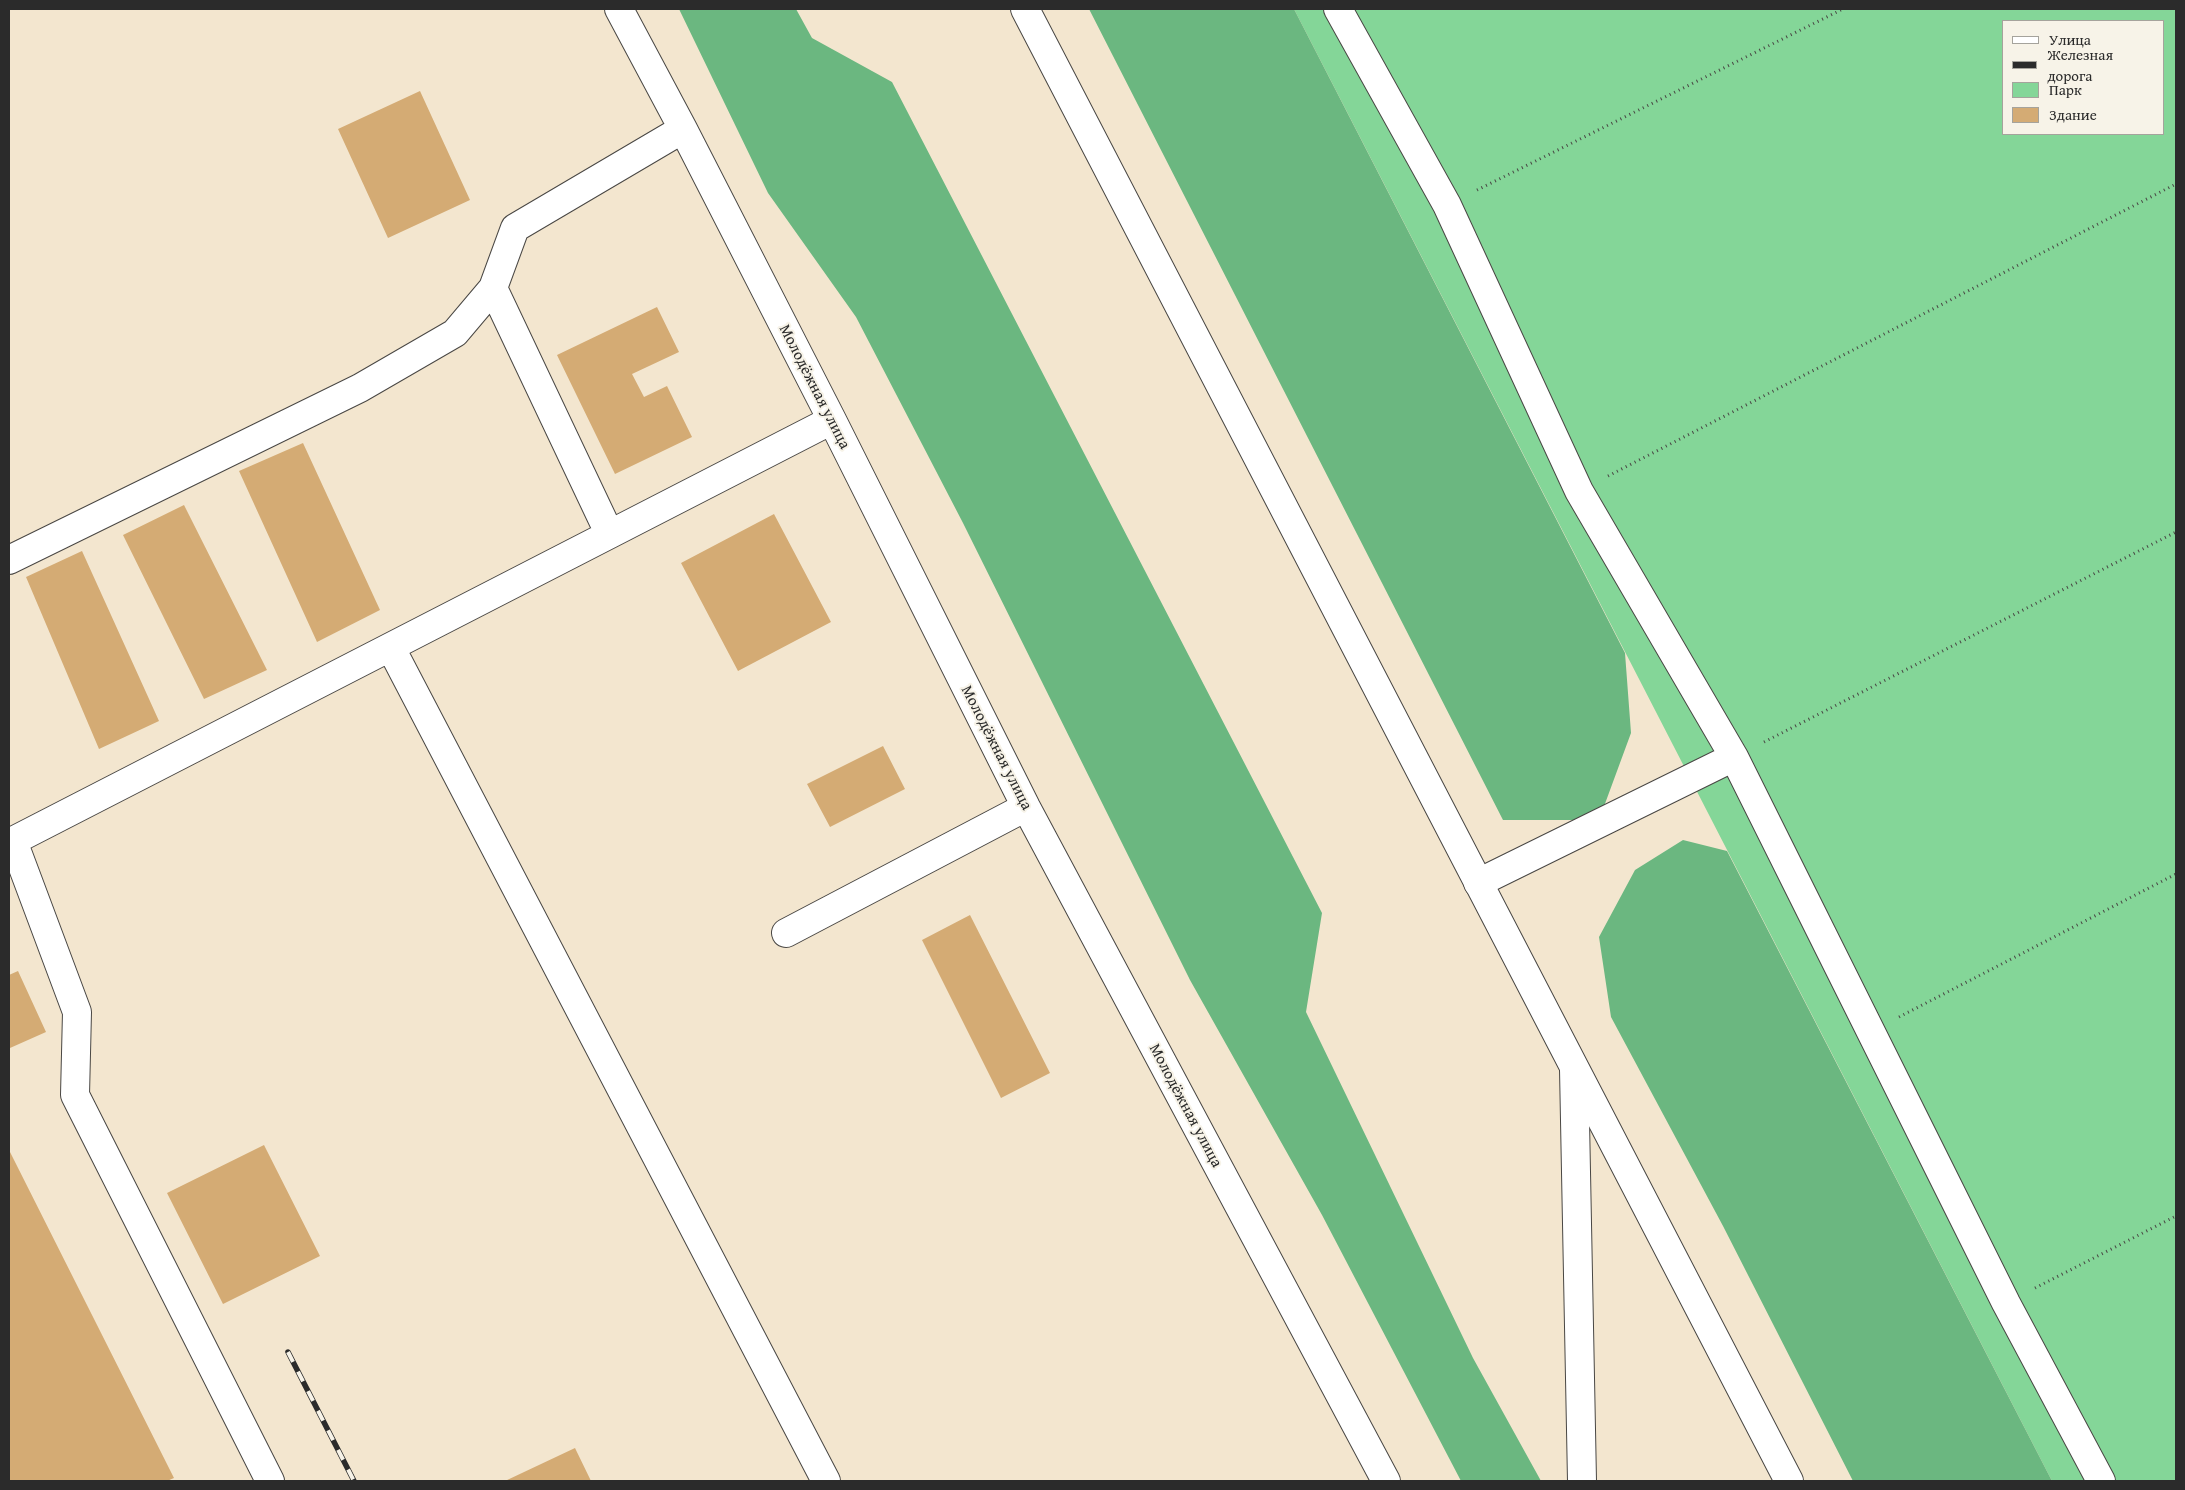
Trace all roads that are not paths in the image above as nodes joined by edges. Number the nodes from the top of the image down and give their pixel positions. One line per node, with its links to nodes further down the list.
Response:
1 (619, 9): 4 (street, Молодёжная улица)
2 (1025, 9): 13 (street)
3 (1338, 9): 10 (street)
4 (683, 129): 5 (street); 6 (street, Молодёжная улица)
5 (493, 288): 7 (street); 8 (street)
6 (832, 420): 7 (street); 11 (street, Молодёжная улица)
7 (609, 533): 9 (street)
8 (9, 560)
9 (391, 648): 12 (street); 17 (street)
10 (1734, 757): 13 (street); 21 (street)
11 (1026, 808): 14 (street); 18 (street, Молодёжная улица)
12 (11, 842): 16 (street)
13 (1478, 883): 15 (street)
14 (786, 933)
15 (1574, 1069): 19 (street); 20 (street)
16 (270, 1481)
17 (826, 1481)
18 (1386, 1481)
19 (1582, 1481)
20 (1789, 1481)
21 (2101, 1481)

